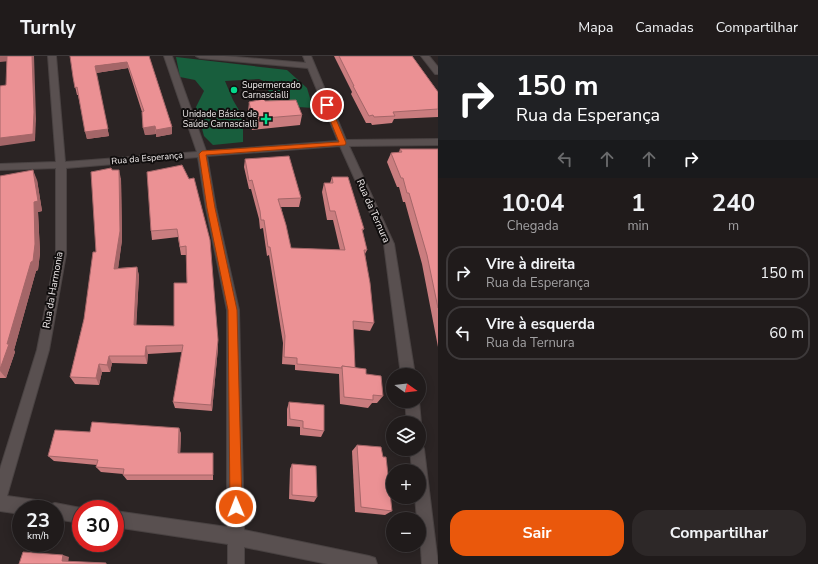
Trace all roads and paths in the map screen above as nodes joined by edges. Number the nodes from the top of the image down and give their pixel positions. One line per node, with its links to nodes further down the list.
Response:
1 (52, 56): 11 (street, Rua da Harmonia)
2 (168, 56): 10 (street)
3 (200, 56): 6 (street)
4 (307, 56): 6 (street, Rua da Ternura)
5 (425, 56): 7 (street)
6 (310, 66): 9 (street, Rua da Ternura)
7 (438, 72)
8 (438, 142): 9 (street, Rua da Esperança)
9 (343, 143): 10 (street, Rua da Esperança); 13 (street, Rua da Ternura)
10 (202, 154): 11 (street, Rua da Esperança); 19 (street)
11 (61, 165): 12 (street, Rua da Esperança); 15 (street, Rua da Harmonia)
12 (0, 167)
13 (407, 368)
14 (418, 456): 22 (street)
15 (0, 494)
16 (0, 503): 17 (street)
17 (12, 505)
18 (124, 520): 19 (street)
19 (237, 537): 20 (street); 21 (street)
20 (236, 564)
21 (369, 564)
22 (430, 564)

